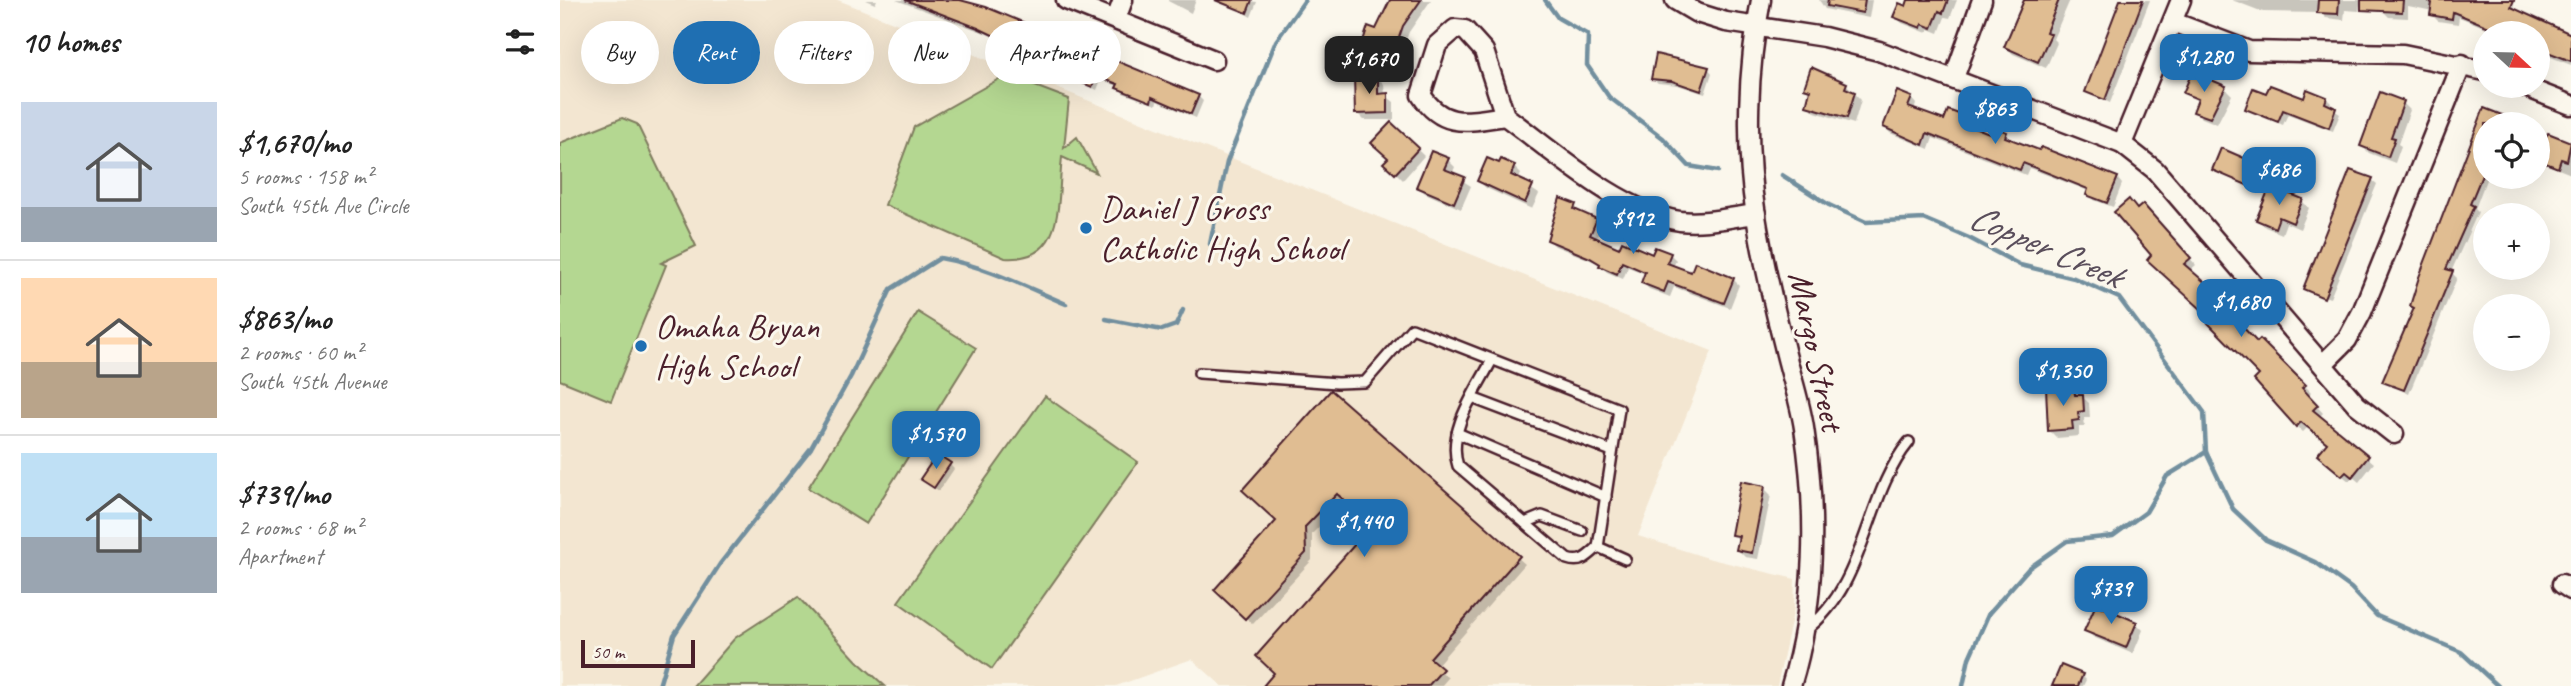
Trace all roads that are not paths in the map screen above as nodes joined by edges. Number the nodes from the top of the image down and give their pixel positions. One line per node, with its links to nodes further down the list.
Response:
1 (1066, 0): 7 (street)
2 (1123, 0): 7 (street)
3 (1675, 0): 9 (street)
4 (1761, 0): 9 (street, Margo Street)
5 (1983, 0): 13 (street)
6 (2181, 0): 8 (street)
7 (1116, 19): 10 (street)
8 (2173, 22): 11 (street); 17 (street)
9 (1756, 28): 13 (street); 18 (street, Margo Street)
10 (1213, 60)
11 (2462, 64): 12 (street); 20 (street)
12 (2473, 67)
13 (1954, 78): 17 (street)
14 (2550, 97): 15 (street)
15 (2571, 105)
16 (1505, 116): 16 (street); 18 (street)
17 (2122, 144): 20 (street)
18 (1756, 214): 32 (street, Margo Street)
19 (1492, 360): 21 (lane); 22 (lane); 26 (lane)
20 (2324, 363): 24 (street)
21 (1199, 373)
22 (1472, 398): 23 (lane); 26 (lane)
23 (1457, 433): 27 (lane); 28 (lane)
24 (2394, 434)
25 (1909, 442): 32 (lane)
26 (1612, 451): 27 (lane)
27 (1606, 497): 30 (lane)
28 (1525, 523): 29 (lane); 30 (lane)
29 (1582, 531)
30 (1598, 547): 31 (lane)
31 (1625, 559)
32 (1804, 631): 33 (street, Margo Street)
33 (1791, 686)

